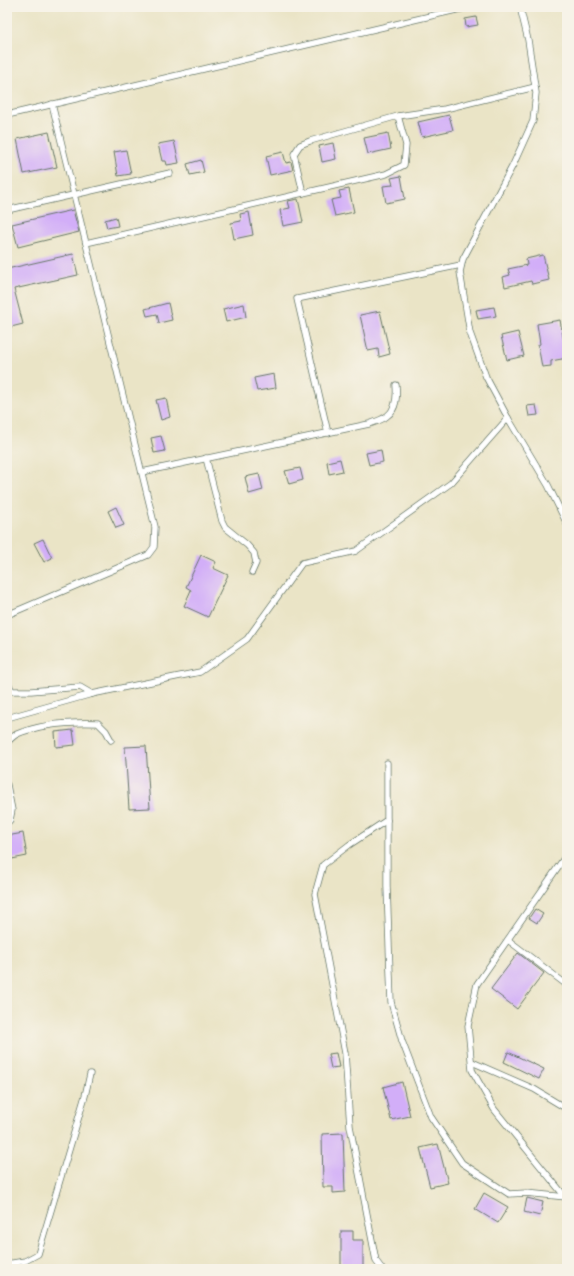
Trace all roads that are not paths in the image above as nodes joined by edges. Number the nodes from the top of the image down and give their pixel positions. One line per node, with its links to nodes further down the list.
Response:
1 (469, 7): 4 (lane)
2 (520, 7): 3 (lane)
3 (535, 87): 6 (lane); 12 (lane)
4 (52, 104): 5 (lane); 9 (lane)
5 (7, 115)
6 (398, 116): 8 (lane); 8 (lane)
7 (170, 173): 9 (lane)
8 (303, 193): 11 (lane)
9 (74, 194): 10 (lane); 11 (lane)
10 (7, 210)
11 (86, 243): 17 (lane)
12 (462, 265): 14 (lane); 15 (lane)
13 (396, 385): 15 (lane)
14 (508, 418): 18 (lane); 22 (lane)
15 (328, 433): 16 (lane)
16 (206, 458): 17 (lane); 19 (lane)
17 (142, 472): 20 (lane)
18 (567, 524)
19 (252, 572)
20 (7, 615)
21 (7, 681): 22 (lane)
22 (92, 694): 23 (lane)
23 (7, 718)
24 (110, 740): 25 (lane)
25 (7, 742)
26 (387, 763): 28 (lane)
27 (7, 785): 29 (lane)
28 (387, 820): 36 (lane); 38 (lane)
29 (7, 823)
30 (567, 854): 31 (lane)
31 (508, 940): 32 (lane); 33 (lane)
32 (567, 985)
33 (472, 1062): 35 (lane); 36 (lane)
34 (90, 1074): 37 (lane)
35 (567, 1109)
36 (566, 1198)
37 (7, 1264)
38 (382, 1269)

